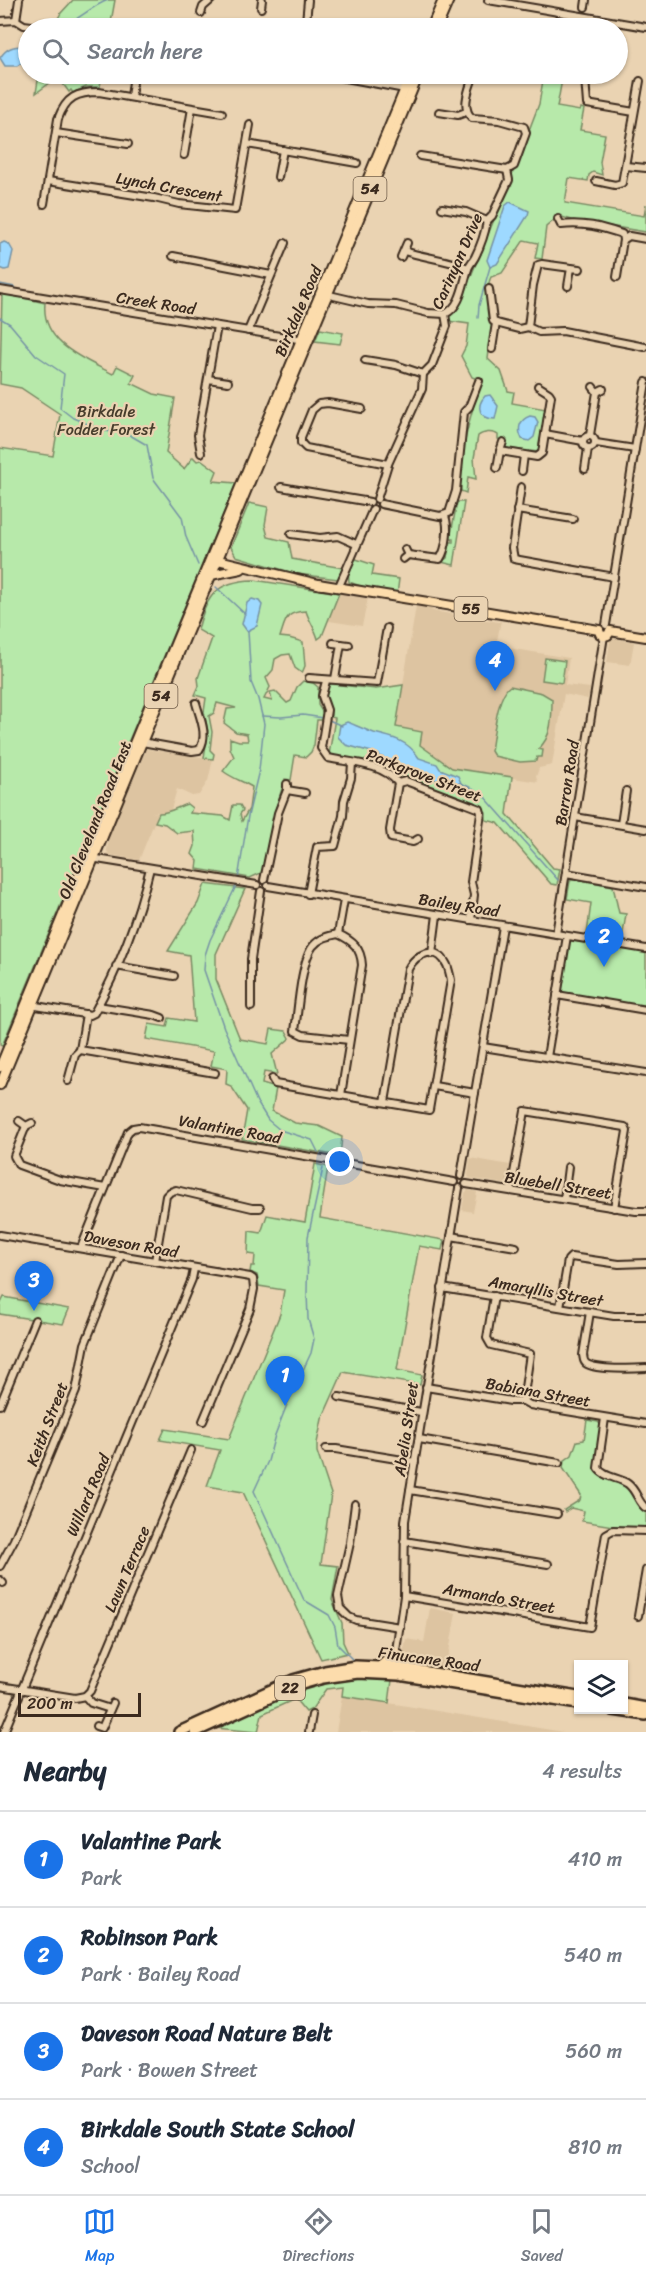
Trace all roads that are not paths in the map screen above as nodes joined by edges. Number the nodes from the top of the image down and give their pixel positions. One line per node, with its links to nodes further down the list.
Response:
1 (19, 0): 14 (street)
2 (211, 0): 9 (street)
3 (262, 0): 8 (street)
4 (308, 0): 10 (street)
5 (443, 0): 11 (main road)
6 (449, 0): 12 (main road)
7 (488, 0): 13 (street)
8 (261, 8)
9 (201, 13)
10 (305, 18)
11 (435, 18)
12 (441, 18)
13 (578, 18)
14 (16, 20): 15 (street)
15 (0, 21)
16 (628, 25): 17 (street)
17 (646, 27)
18 (640, 81): 30 (street)
19 (132, 84): 26 (street)
20 (382, 84): 25 (street)
21 (407, 84): 25 (main road, Birkdale Road / 54)
22 (414, 84): 25 (street); 63 (main road, Birkdale Road / 54)
23 (470, 84): 29 (street)
24 (587, 84): 30 (street)
25 (405, 88): 63 (main road, Birkdale Road / 54)
26 (130, 97): 27 (street); 33 (street)
27 (192, 108): 31 (street); 37 (street)
28 (439, 112): 29 (street)
29 (466, 112): 42 (street, Carinyan Drive)
30 (634, 112): 40 (street)
31 (222, 113)
32 (250, 125): 35 (street, Lynch Crescent)
33 (56, 133): 34 (street); 44 (street)
34 (128, 144)
35 (247, 144): 36 (street); 44 (street, Lynch Crescent)
36 (283, 150): 39 (street); 43 (street)
37 (184, 155)
38 (420, 156): 42 (street)
39 (357, 163)
40 (627, 166): 41 (street); 45 (street)
41 (646, 168)
42 (507, 170): 48 (street, Carinyan Drive)
43 (278, 177)
44 (48, 181): 46 (street)
45 (596, 181)
46 (44, 204)
47 (442, 208): 48 (street)
48 (487, 221): 55 (street, Carinyan Drive)
49 (560, 225): 51 (street)
50 (646, 239): 51 (street)
51 (623, 240): 59 (street)
52 (285, 243): 58 (street)
53 (404, 250): 55 (street)
54 (173, 256): 58 (street)
55 (468, 268): 64 (street, Carinyan Drive)
56 (571, 268): 57 (street); 60 (street); 67 (street)
57 (580, 269)
58 (271, 274): 68 (street)
59 (617, 277)
60 (568, 286)
61 (489, 289): 65 (street)
62 (0, 290): 66 (street, Creek Road)
63 (323, 294): 64 (street); 69 (main road, Birkdale Road / 54)
64 (445, 314): 74 (street, Carinyan Drive)
65 (496, 323): 67 (street); 71 (street)
66 (217, 326): 68 (street, Creek Road); 75 (street)
67 (528, 327): 70 (street)
68 (248, 331): 69 (street, Creek Road)
69 (304, 340): 103 (main road, Birkdale Road / 54); 106 (main road, Birkdale Road / 54)
70 (646, 346): 72 (street)
71 (492, 349)
72 (646, 352)
73 (365, 360): 74 (street)
74 (423, 374): 92 (street, Carinyan Drive)
75 (208, 379): 77 (street); 90 (street)
76 (479, 381): 100 (street)
77 (228, 382)
78 (646, 382): 88 (street, Barron Road)
79 (538, 387): 82 (street)
80 (597, 389): 83 (street)
81 (362, 408): 92 (street)
82 (545, 434): 85 (street); 91 (street)
83 (590, 435): 85 (street); 86 (street)
84 (503, 441): 89 (street)
85 (583, 441): 87 (street)
86 (596, 443): 87 (street); 88 (street)
87 (588, 448): 95 (street)
88 (635, 449): 109 (street, Barron Road)
89 (500, 451): 91 (street); 93 (street)
90 (201, 453)
91 (524, 455): 94 (street)
92 (388, 464): 98 (street, Carinyan Drive)
93 (497, 468)
94 (522, 471)
95 (584, 471)
96 (281, 487): 98 (street)
97 (521, 487): 99 (street)
98 (376, 502): 100 (street); 104 (street)
99 (517, 510): 101 (street); 109 (street)
100 (445, 516): 105 (street)
101 (573, 519)
102 (291, 534): 104 (street)
103 (225, 540): 106 (main road, Birkdale Road / 54); 107 (main road)
104 (356, 544): 111 (street)
105 (406, 554)
106 (214, 561): 107 (main road, 55); 108 (main road, Old Cleveland Road East / 54); 134 (main road, Old Cleveland Road East / 54)
107 (239, 567): 108 (main road); 110 (main road, 55)
108 (211, 575): 123 (main road, Old Cleveland Road East / 54)
109 (614, 577): 114 (street, Barron Road)
110 (318, 584): 111 (main road, 55); 112 (main road, 55)
111 (339, 586): 112 (main road, 55)
112 (361, 591): 114 (main road, 55)
113 (387, 628): 120 (street)
114 (605, 631): 115 (main road, 55); 128 (street, Barron Road)
115 (646, 637)
116 (333, 643): 117 (street)
117 (341, 644): 118 (street); 120 (street)
118 (349, 645)
119 (309, 678): 121 (street)
120 (334, 679): 121 (street)
121 (326, 681): 124 (street, Parkgrove Street)
122 (196, 703): 123 (street)
123 (142, 742): 134 (main road, Old Cleveland Road East / 54)
124 (352, 763): 125 (street, Parkgrove Street); 139 (street)
125 (398, 783): 131 (street); 142 (street, Parkgrove Street)
126 (627, 791): 129 (street)
127 (305, 793): 137 (street)
128 (575, 817): 129 (street); 136 (street, Barron Road)
129 (621, 824): 130 (street)
130 (646, 828)
131 (391, 838): 132 (street); 133 (street)
132 (416, 843)
133 (386, 845)
134 (90, 858): 135 (street, Bailey Road); 152 (main road, Old Cleveland Road East / 54)
135 (150, 868): 137 (street, Bailey Road); 149 (street)
136 (566, 873): 138 (street); 145 (street, Barron Road)
137 (262, 887): 139 (street, Bailey Road); 154 (street)
138 (646, 887)
139 (308, 894): 140 (street, Bailey Road)
140 (344, 900): 141 (street, Bailey Road); 144 (street)
141 (438, 915): 142 (street, Bailey Road); 148 (street)
142 (471, 920): 143 (street, Bailey Road)
143 (503, 926): 145 (street, Bailey Road); 159 (street)
144 (338, 934): 158 (street); 158 (street)
145 (556, 934): 146 (street, Bailey Road)
146 (567, 936): 147 (street, Bailey Road); 151 (street)
147 (646, 949)
148 (434, 954): 168 (street); 171 (street)
149 (116, 966): 150 (street); 153 (street)
150 (174, 976)
151 (557, 995): 155 (street); 161 (street)
152 (29, 1005): 156 (street); 162 (main road, Old Cleveland Road East / 54); 167 (main road, Old Cleveland Road East / 54)
153 (98, 1006): 156 (street); 157 (street)
154 (251, 1007)
155 (646, 1010)
156 (88, 1015): 160 (street)
157 (162, 1018)
158 (349, 1040): 170 (street)
159 (483, 1047): 161 (street); 169 (street)
160 (80, 1050): 163 (street); 166 (street)
161 (547, 1057): 164 (street)
162 (0, 1067)
163 (215, 1073)
164 (646, 1073)
165 (272, 1079): 170 (street)
166 (68, 1081)
167 (0, 1085)
168 (434, 1086): 169 (street); 171 (street)
169 (475, 1093): 174 (street)
170 (341, 1095): 171 (street)
171 (386, 1102)
172 (19, 1120): 177 (street)
173 (568, 1167): 180 (street)
174 (461, 1176): 175 (street); 176 (street)
175 (453, 1182): 177 (street, Valantine Road); 178 (street)
176 (466, 1184): 178 (street); 179 (street, Bluebell Street)
177 (105, 1188): 187 (street, Valantine Road)
178 (459, 1188): 185 (street, Abelia Street)
179 (511, 1190): 180 (street, Bluebell Street); 182 (street)
180 (564, 1199): 182 (street, Bluebell Street)
181 (260, 1208): 189 (street)
182 (614, 1208): 183 (street, Bluebell Street)
183 (646, 1211)
184 (0, 1235): 187 (street, Daveson Road)
185 (451, 1236): 186 (street); 192 (street, Abelia Street)
186 (516, 1247)
187 (81, 1248): 188 (street, Daveson Road)
188 (121, 1255): 189 (street, Daveson Road); 219 (street, Keith Street)
189 (155, 1261): 191 (street, Daveson Road)
190 (646, 1263): 194 (street)
191 (194, 1269): 205 (street, Daveson Road); 229 (street, Willard Road)
192 (442, 1288): 193 (street, Amaryllis Street); 199 (street, Abelia Street)
193 (494, 1296): 194 (street, Amaryllis Street); 201 (street)
194 (560, 1307): 195 (street, Amaryllis Street)
195 (590, 1312): 196 (street, Amaryllis Street); 198 (street)
196 (646, 1316)
197 (35, 1320): 202 (street)
198 (646, 1368)
199 (426, 1387): 201 (street, Babiana Street); 203 (street, Abelia Street)
200 (339, 1397): 203 (street)
201 (523, 1401): 204 (street, Babiana Street)
202 (0, 1406)
203 (421, 1412): 207 (street, Abelia Street)
204 (605, 1418): 206 (street, Babiana Street); 214 (street)
205 (203, 1421)
206 (646, 1424)
207 (419, 1440): 210 (street, Abelia Street); 211 (street)
208 (326, 1449): 210 (street)
209 (191, 1450): 230 (street, Lawn Terrace)
210 (415, 1462): 212 (street, Abelia Street)
211 (559, 1463)
212 (410, 1490): 215 (street); 217 (street, Abelia Street)
213 (355, 1504): 223 (street)
214 (646, 1508)
215 (557, 1514)
216 (646, 1531): 221 (street, Armando Street)
217 (404, 1541): 218 (street); 221 (street, Abelia Street)
218 (548, 1564)
219 (0, 1566)
220 (646, 1570): 222 (street)
221 (405, 1596): 223 (street, Abelia Street)
222 (638, 1616)
223 (400, 1628): 224 (street, Abelia Street)
224 (396, 1653): 225 (highway); 226 (highway); 227 (street, Abelia Street)
225 (381, 1666): 227 (highway, Finucane Road / 22); 240 (highway, Finucane Road / 22)
226 (408, 1669): 227 (highway, Finucane Road / 22); 231 (highway, Finucane Road / 22)
227 (393, 1671): 233 (highway, Finucane Road / 22); 241 (highway, Finucane Road / 22)
228 (0, 1686): 229 (street)
229 (22, 1690): 230 (street); 239 (street, Willard Road)
230 (85, 1696): 238 (street)
231 (574, 1696)
232 (646, 1702): 234 (highway)
233 (574, 1703)
234 (628, 1705): 236 (highway)
235 (628, 1712): 236 (highway)
236 (645, 1714)
237 (312, 1715): 242 (street)
238 (96, 1726)
239 (5, 1731)
240 (179, 1732)
241 (195, 1732)
242 (309, 1732)

